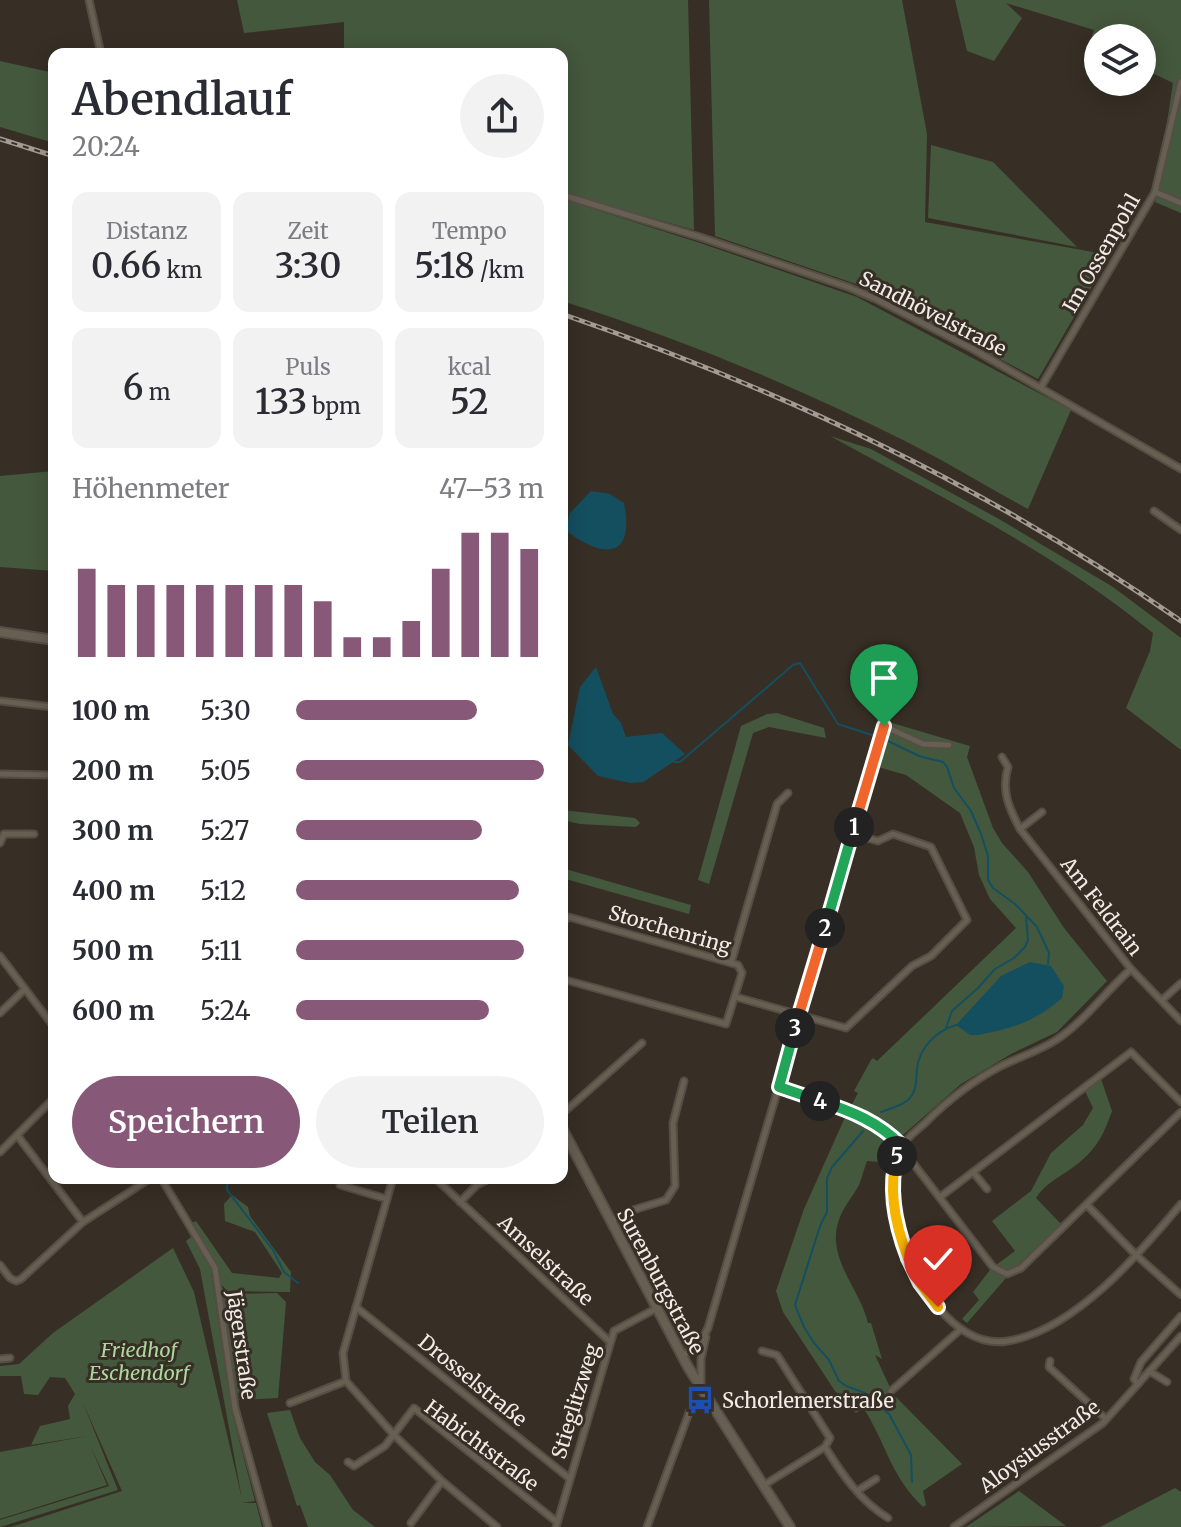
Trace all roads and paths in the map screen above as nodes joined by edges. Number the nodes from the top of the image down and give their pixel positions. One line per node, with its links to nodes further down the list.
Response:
1 (89, 0): 2 (street)
2 (100, 48)
3 (1181, 82): 4 (street, Im Ossenpohl)
4 (1155, 192): 6 (street); 7 (street, Im Ossenpohl)
5 (568, 197): 7 (street, Sandhövelstraße)
6 (1181, 203)
7 (1041, 387): 8 (street, Sandhövelstraße)
8 (1181, 469)
9 (1154, 511): 10 (street)
10 (1181, 530)
11 (0, 632): 12 (street)
12 (48, 639)
13 (0, 701): 14 (street)
14 (48, 706)
15 (949, 745): 24 (street)
16 (1002, 757): 21 (street, Am Feldrain)
17 (0, 774): 18 (street)
18 (48, 775)
19 (788, 793): 28 (street)
20 (1042, 812): 21 (street)
21 (1020, 829): 29 (street, Am Feldrain)
22 (2, 834): 23 (street); 25 (street)
23 (34, 834)
24 (852, 834): 36 (street); 36 (street)
25 (0, 843)
26 (568, 918): 28 (street, Storchenring)
27 (0, 956): 32 (street)
28 (731, 963): 33 (street, Storchenring)
29 (1131, 969): 34 (street, Am Feldrain); 48 (street)
30 (568, 981): 33 (street)
31 (1181, 983): 34 (street)
32 (25, 989): 35 (street); 37 (street)
33 (736, 997): 36 (street)
34 (1162, 1000): 38 (street, Am Feldrain)
35 (0, 1013)
36 (799, 1014): 41 (street)
37 (48, 1019)
38 (1181, 1021)
39 (642, 1043): 44 (street)
40 (684, 1081): 65 (street)
41 (779, 1087): 48 (street); 73 (street)
42 (1181, 1102): 50 (street)
43 (48, 1104): 46 (street)
44 (568, 1109)
45 (1181, 1112): 64 (street)
46 (17, 1135): 49 (street); 51 (street)
47 (568, 1139): 65 (street, Surenburgstraße)
48 (902, 1146): 60 (street); 74 (street)
49 (0, 1152)
50 (973, 1172): 59 (street); 60 (street)
51 (48, 1176)
52 (54, 1184): 66 (street)
53 (142, 1184): 66 (street)
54 (165, 1184): 102 (street, Jägerstraße)
55 (340, 1184): 61 (street)
56 (391, 1184): 61 (street)
57 (441, 1184): 62 (street, Amselstraße)
58 (479, 1184): 62 (street)
59 (987, 1189)
60 (940, 1197): 64 (street)
61 (387, 1199): 70 (street)
62 (460, 1202): 76 (street, Amselstraße)
63 (1181, 1204): 67 (street)
64 (1087, 1205): 67 (street)
65 (611, 1221): 71 (street, Surenburgstraße)
66 (83, 1222): 68 (street)
67 (1136, 1255): 69 (street); 74 (street)
68 (0, 1265)
69 (1181, 1295)
70 (356, 1307): 83 (street); 94 (street, Drosselstraße)
71 (657, 1308): 76 (street, Stieglitzweg); 78 (street, Surenburgstraße)
72 (1181, 1316): 85 (street, Aloysiusstraße)
73 (708, 1328): 78 (street); 86 (street)
74 (961, 1329): 87 (street)
75 (1181, 1336): 82 (street, Aloysiusstraße)
76 (609, 1341): 94 (street, Stieglitzweg)
77 (762, 1351): 92 (street)
78 (683, 1356): 86 (street, Surenburgstraße)
79 (10, 1358): 80 (street)
80 (0, 1359)
81 (1050, 1361): 90 (street)
82 (1149, 1371): 84 (street); 85 (street, Aloysiusstraße)
83 (346, 1381): 88 (street); 91 (street)
84 (1167, 1382)
85 (1138, 1384): 90 (street, Aloysiusstraße)
86 (701, 1388): 97 (street, Surenburgstraße)
87 (891, 1391)
88 (290, 1403)
89 (690, 1410): 104 (street)
90 (1106, 1419): 106 (street, Aloysiusstraße)
91 (394, 1435): 93 (street); 96 (street); 101 (street, Habichtstraße)
92 (825, 1447): 97 (street); 98 (street)
93 (348, 1462)
94 (569, 1478): 101 (street, Stieglitzweg)
95 (876, 1479): 98 (street)
96 (442, 1481): 100 (street); 103 (street)
97 (763, 1485): 105 (street, Surenburgstraße)
98 (857, 1491): 99 (street)
99 (888, 1518)
100 (411, 1523)
101 (556, 1525)
102 (268, 1527)
103 (497, 1527)
104 (647, 1527)
105 (790, 1527)
106 (954, 1527)

